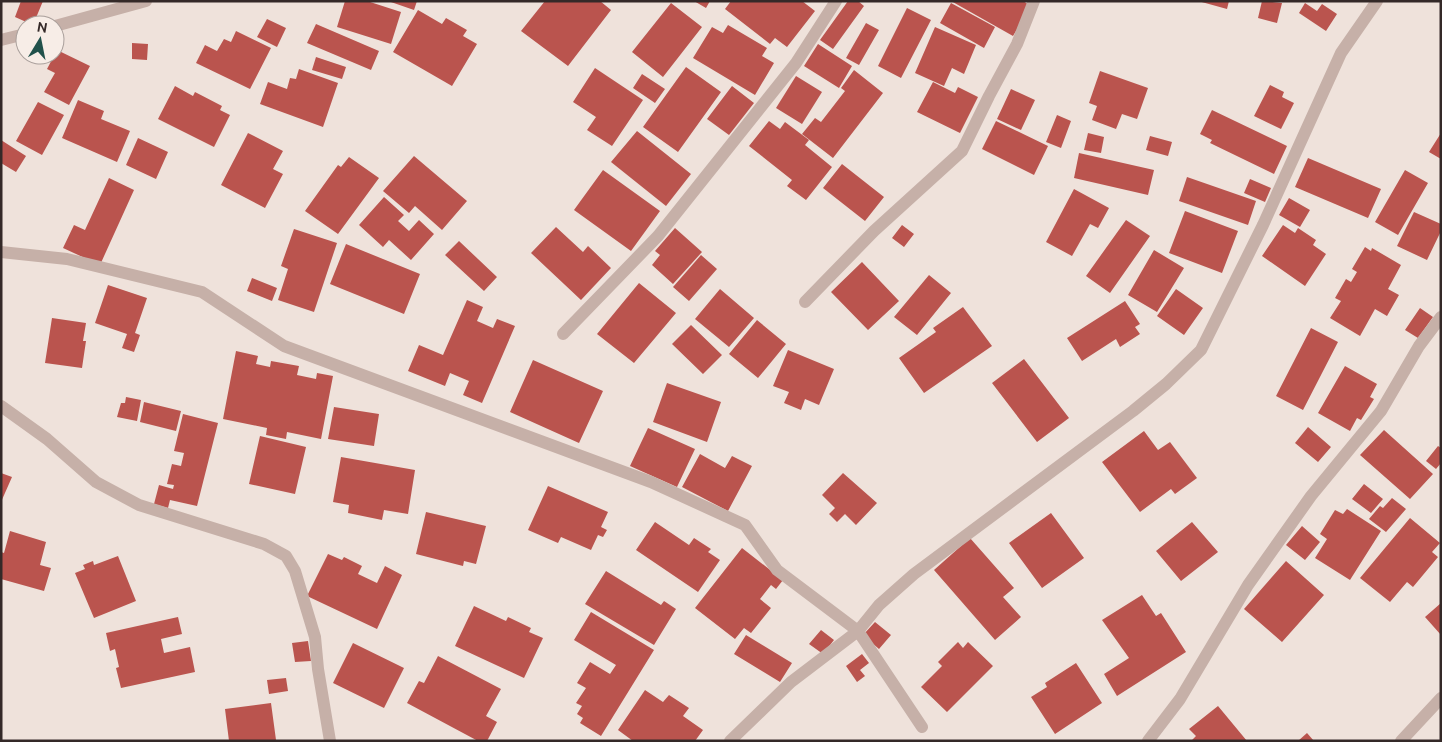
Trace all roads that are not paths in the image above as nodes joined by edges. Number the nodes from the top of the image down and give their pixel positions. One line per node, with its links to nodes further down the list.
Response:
1 (146, 1): 5 (street)
2 (836, 1): 11 (street)
3 (1034, 1): 9 (street)
4 (1377, 1): 13 (street)
5 (65, 23)
6 (15, 36): 7 (street)
7 (1, 40)
8 (1, 252): 13 (street)
9 (805, 302)
10 (1441, 317): 18 (street)
11 (564, 334)
12 (1, 406): 16 (street)
13 (858, 630): 15 (street); 17 (street)
14 (1441, 698): 19 (street)
15 (922, 727)
16 (330, 741)
17 (730, 741)
18 (1148, 741)
19 (1401, 741)

